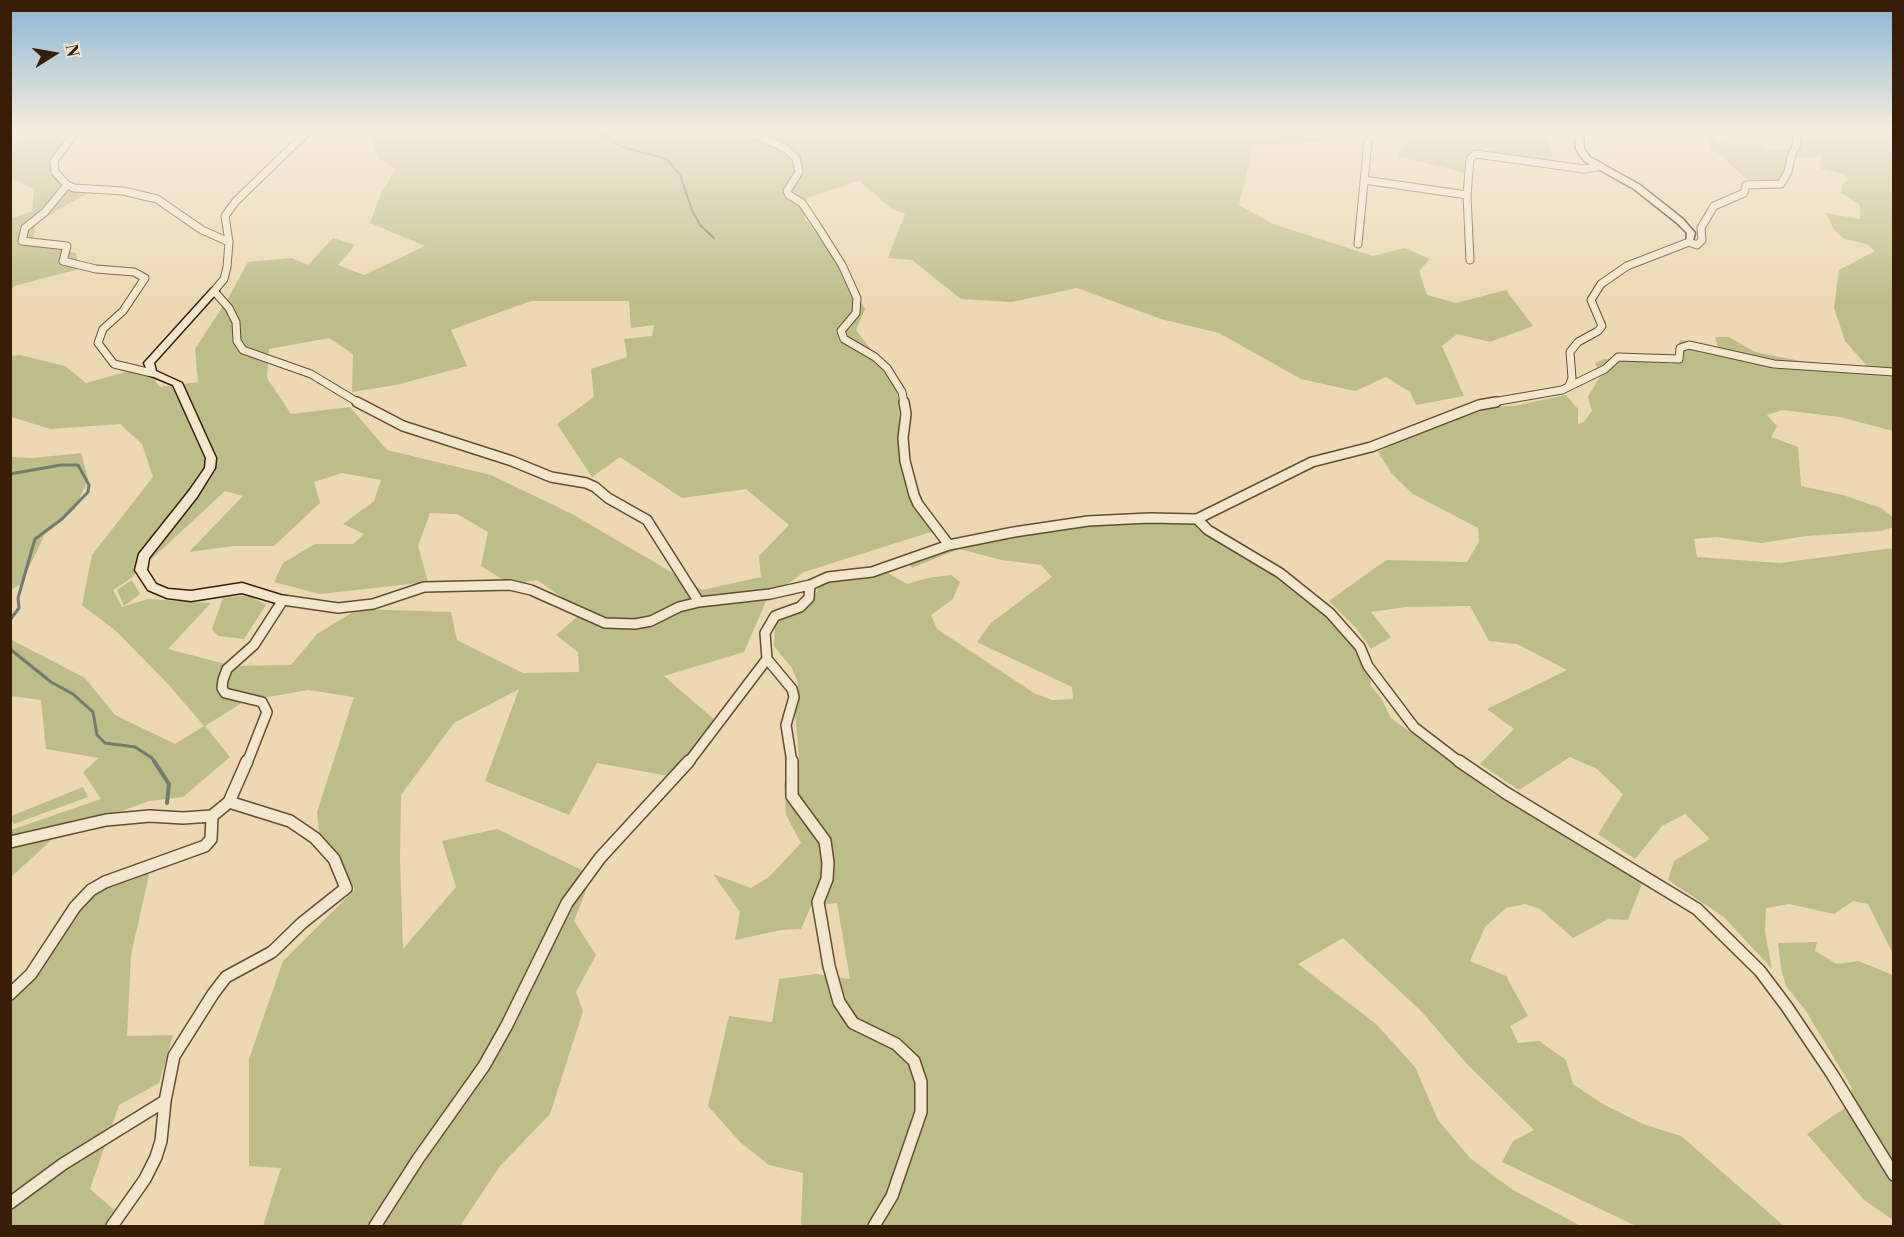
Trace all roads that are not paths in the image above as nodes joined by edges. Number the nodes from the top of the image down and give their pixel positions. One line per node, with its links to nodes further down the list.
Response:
1 (64, 189): 17 (street)
2 (86, 189): 11 (street)
3 (250, 189): 11 (street)
4 (788, 189): 20 (street)
5 (1363, 189): 13 (street)
6 (1424, 189): 10 (street)
7 (1468, 189): 10 (street)
8 (1639, 189): 12 (street)
9 (1745, 189): 12 (street)
10 (1467, 195): 14 (street)
11 (229, 242): 15 (street)
12 (1689, 242): 18 (street)
13 (1358, 244)
14 (1470, 260)
15 (214, 291): 17 (street); 23 (street)
16 (1893, 372): 18 (street)
17 (152, 373): 22 (street)
18 (1569, 386): 19 (street)
19 (1197, 519): 20 (street); 30 (street)
20 (949, 545): 21 (street)
21 (810, 585): 23 (street); 24 (street)
22 (283, 600): 23 (street); 25 (street)
23 (699, 602)
24 (767, 659): 33 (street); 34 (street)
25 (229, 802): 26 (street); 29 (street)
26 (212, 816): 27 (street); 28 (street)
27 (10, 842)
28 (10, 994)
29 (165, 1101): 31 (street); 32 (street)
30 (1893, 1174)
31 (10, 1203)
32 (112, 1227)
33 (375, 1227)
34 (874, 1227)

